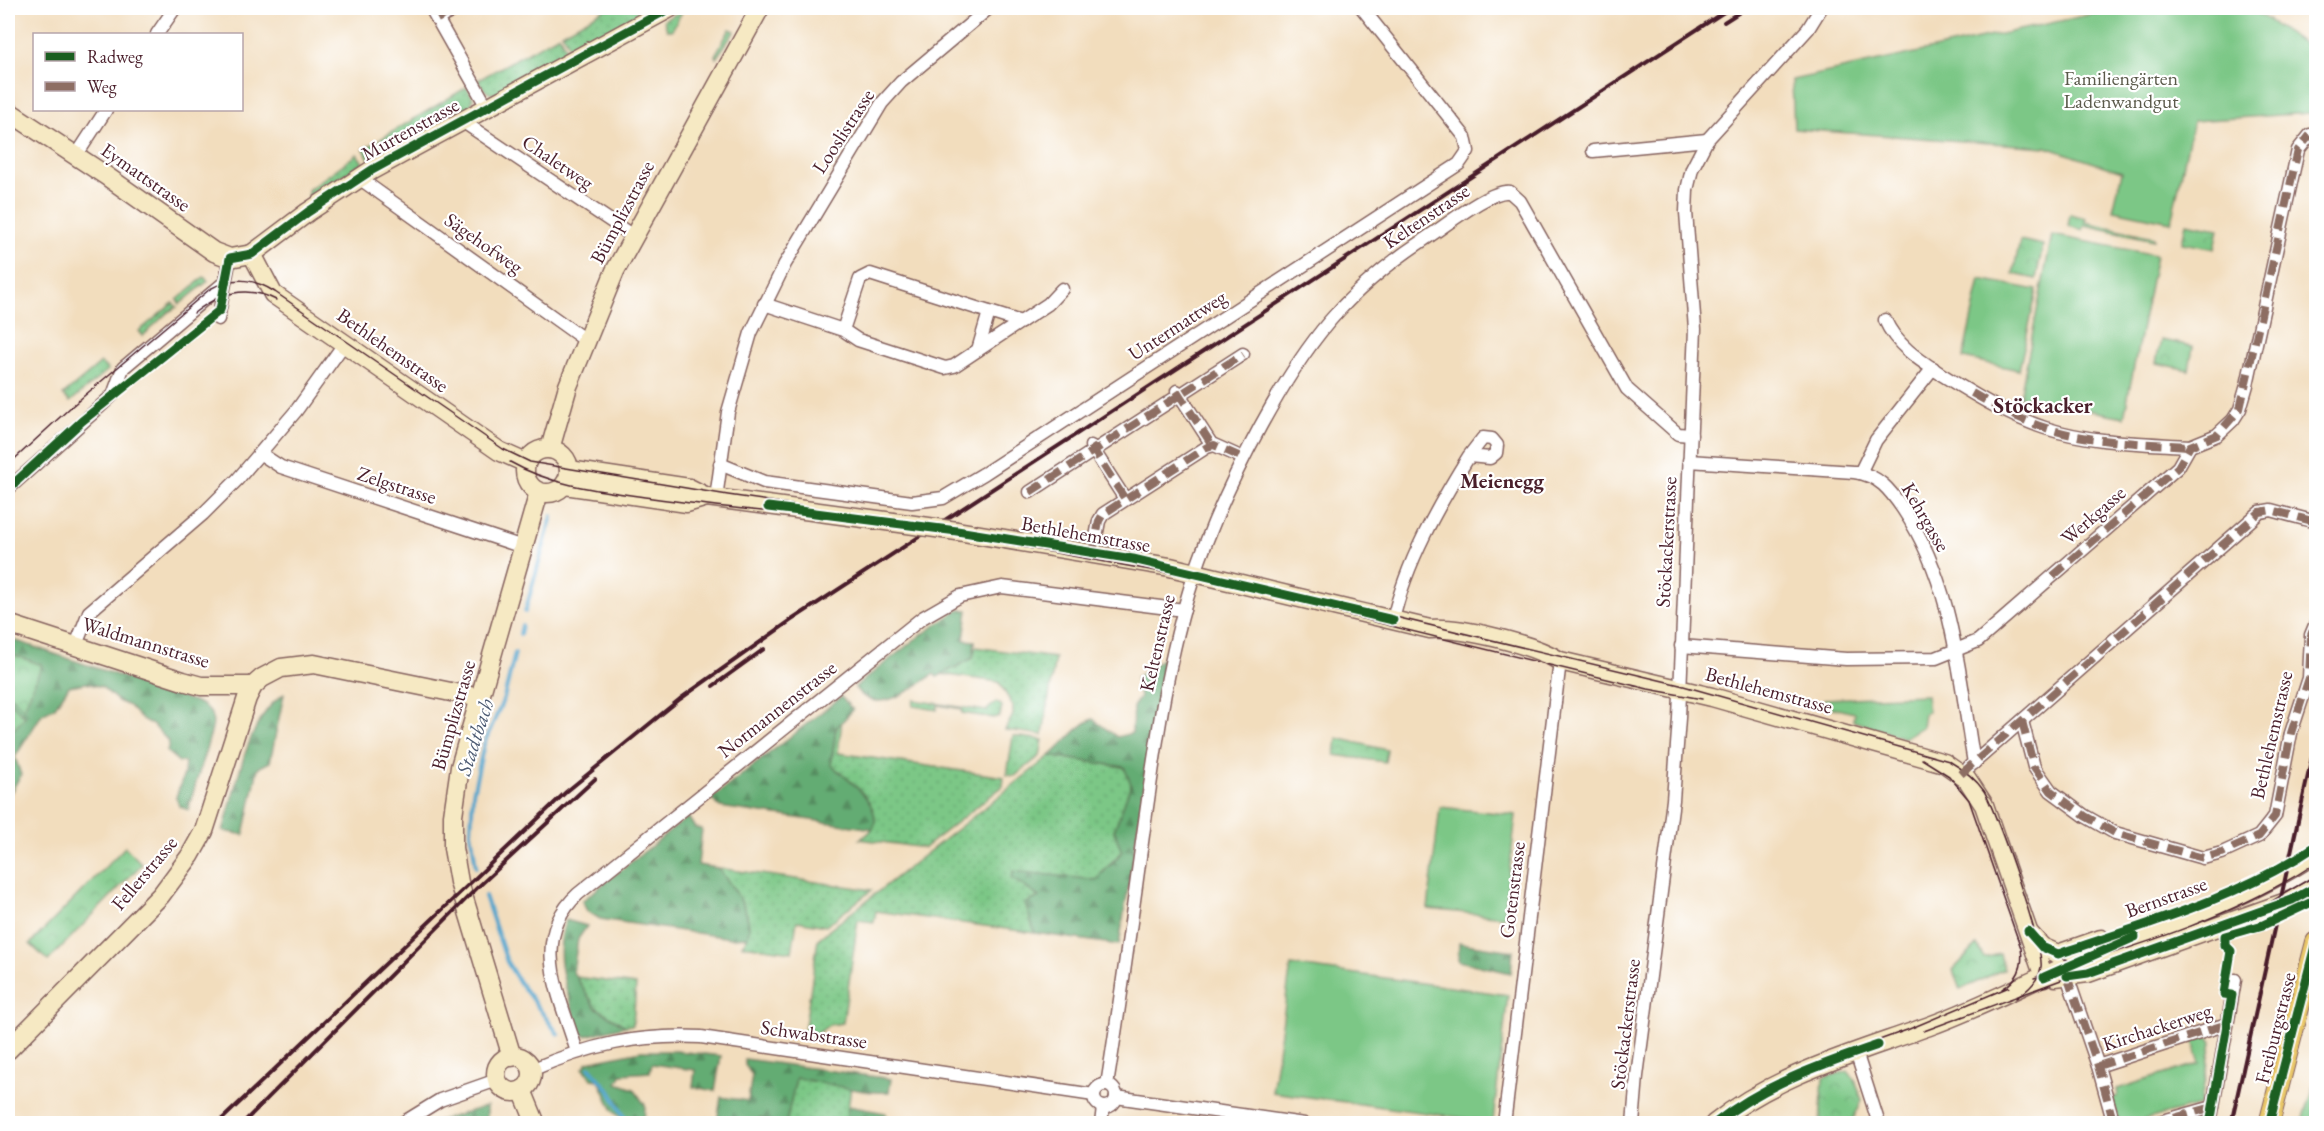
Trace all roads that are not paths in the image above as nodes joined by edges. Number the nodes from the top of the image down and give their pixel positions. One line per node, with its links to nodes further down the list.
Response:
1 (175, 8): 9 (street)
2 (458, 8): 8 (street)
3 (670, 8): 10 (street, Murtenstrasse)
4 (760, 8): 19 (street, Bümplizstrasse)
5 (989, 8): 24 (street, Looslistrasse)
6 (1362, 8): 46 (street, Untermattweg)
7 (1821, 8): 15 (street, Stöckackerstrasse)
8 (434, 13): 10 (street)
9 (158, 33)
10 (487, 107): 13 (street, Murtenstrasse)
11 (8, 111): 17 (street, Eymattstrasse)
12 (105, 111): 17 (street)
13 (462, 121): 18 (street, Murtenstrasse); 19 (street, Chaletweg)
14 (2310, 135): 38 (street)
15 (1707, 140): 16 (street); 36 (street, Stöckackerstrasse)
16 (1593, 151)
17 (76, 156): 21 (street, Eymattstrasse)
18 (359, 178): 20 (street, Murtenstrasse); 30 (street, Sägehofweg)
19 (633, 236): 30 (street, Bümplizstrasse)
20 (252, 255): 21 (street, Murtenstrasse); 31 (street, Bethlehemstrasse)
21 (230, 258): 22 (street)
22 (225, 282): 26 (street); 49 (street)
23 (1062, 289): 28 (street)
24 (764, 304): 29 (street); 46 (street, Looslistrasse)
25 (989, 312): 28 (street); 29 (street); 32 (street)
26 (218, 319)
27 (1886, 321): 34 (street)
28 (1021, 322): 32 (street)
29 (843, 330): 32 (street)
30 (585, 340): 40 (street, Bümplizstrasse)
31 (344, 344): 41 (street); 45 (street, Bethlehemstrasse)
32 (978, 350)
33 (1243, 354): 35 (street, Bethlehemstrasse)
34 (1933, 368): 38 (street); 47 (street)
35 (1178, 393): 37 (street); 39 (street, Bethlehemstrasse)
36 (1690, 435): 43 (street, Keltenstrasse); 44 (street, Stöckackerstrasse)
37 (1212, 445): 43 (street); 53 (street, Bethlehemstrasse)
38 (2190, 446): 64 (street, Werkgasse)
39 (1092, 448): 51 (street, Bethlehemstrasse); 53 (street, Bethlehemstrasse)
40 (550, 449): 45 (street); 48 (street)
41 (261, 454): 55 (street, Zelgstrasse); 62 (street)
42 (1469, 456): 59 (street)
43 (1243, 458): 57 (street, Keltenstrasse)
44 (1689, 462): 47 (street, Kehrgasse); 63 (street, Stöckackerstrasse)
45 (526, 464): 50 (street)
46 (720, 464): 52 (street, Looslistrasse)
47 (1860, 473): 64 (street, Kehrgasse)
48 (567, 478): 50 (street); 52 (street, Bethlehemstrasse)
49 (8, 489)
50 (539, 492): 55 (street, Bümplizstrasse)
51 (1030, 492)
52 (711, 498): 56 (street, Bethlehemstrasse, bridge)
53 (1125, 500): 56 (street, Bethlehemstrasse)
54 (2316, 522): 69 (street)
55 (523, 547): 68 (street, Bümplizstrasse)
56 (1093, 553): 57 (street, Bethlehemstrasse)
57 (1195, 573): 58 (street, Keltenstrasse); 59 (street, Bethlehemstrasse)
58 (1184, 610): 81 (street, Normannenstrasse); 87 (street, Keltenstrasse)
59 (1393, 620): 65 (street, Bethlehemstrasse)
60 (2316, 622): 69 (street, Bethlehemstrasse)
61 (8, 624): 62 (street, Waldmannstrasse)
62 (76, 645): 66 (street, Waldmannstrasse)
63 (1681, 646): 64 (street, Werkgasse); 67 (street, Stöckackerstrasse)
64 (1957, 649): 70 (street, Kehrgasse)
65 (1560, 661): 67 (street, Bethlehemstrasse); 97 (street, Gotenstrasse)
66 (253, 687): 68 (street); 80 (street, Fellerstrasse)
67 (1680, 689): 70 (street, Bethlehemstrasse); 98 (street, Stöckackerstrasse)
68 (480, 698): 83 (street, Bümplizstrasse)
69 (2022, 721): 70 (street)
70 (1967, 768): 74 (street, Bethlehemstrasse)
71 (2316, 846): 74 (street, Bernstrasse)
72 (2316, 853): 77 (street, Bernstrasse)
73 (2316, 887): 76 (street, Bernstrasse)
74 (2028, 931): 77 (street, Bethlehemstrasse)
75 (2316, 942): 104 (main road, Freiburgstrasse)
76 (2067, 976): 77 (street, Bernstrasse); 84 (street, Kirchackerweg)
77 (2044, 977): 82 (street, Bernstrasse)
78 (2235, 980): 79 (street)
79 (2227, 1024): 84 (street, Kirchackerweg); 92 (street)
80 (8, 1050)
81 (577, 1052): 85 (street, Schwabstrasse); 89 (street, Schwabstrasse)
82 (1856, 1052): 99 (street, Bernstrasse); 100 (street)
83 (512, 1057): 85 (street); 86 (street)
84 (2098, 1066): 101 (street, Kirchackerweg)
85 (531, 1070): 88 (street)
86 (497, 1080): 88 (street); 93 (street)
87 (1107, 1085): 89 (street); 90 (street)
88 (522, 1090): 94 (street)
89 (1094, 1095): 91 (street)
90 (1116, 1096): 91 (street); 96 (street)
91 (1103, 1107): 95 (street)
92 (2213, 1107): 102 (street); 103 (street)
93 (401, 1124)
94 (536, 1124)
95 (1101, 1124)
96 (1304, 1124)
97 (1503, 1124)
98 (1633, 1124)
99 (1714, 1124)
100 (1879, 1124)
101 (2114, 1124)
102 (2152, 1124)
103 (2210, 1124)
104 (2269, 1124)

